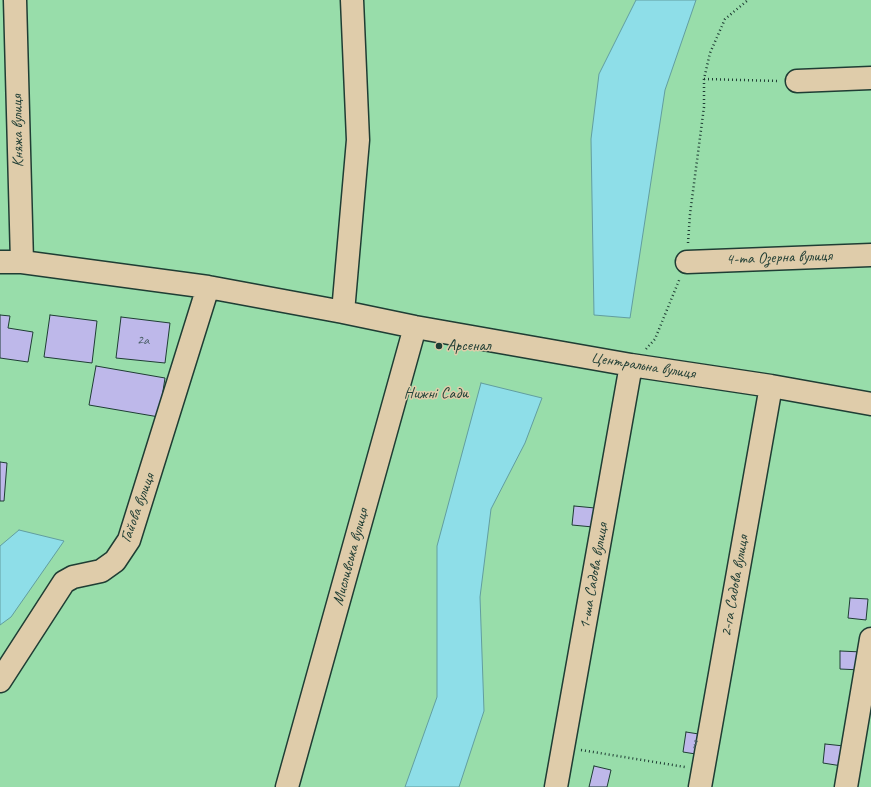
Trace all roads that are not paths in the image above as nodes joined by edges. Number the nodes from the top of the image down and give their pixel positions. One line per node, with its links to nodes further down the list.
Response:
1 (15, 0): 7 (street, Княжа вулиця)
2 (352, 0): 10 (street)
3 (871, 78): 4 (street)
4 (796, 81)
5 (871, 255): 8 (street, 4-та Озерна вулиця)
6 (0, 262): 7 (street, Центральна вулиця)
7 (22, 262): 9 (street, Центральна вулиця)
8 (687, 262)
9 (208, 287): 10 (street, Центральна вулиця); 16 (street, Гайова вулиця)
10 (343, 312): 11 (street, Центральна вулиця)
11 (415, 328): 12 (street, Центральна вулиця); 18 (street, Мисливська вулиця)
12 (631, 366): 13 (street, Центральна вулиця); 19 (street, 1-ша Садова вулиця)
13 (771, 386): 14 (street, Центральна вулиця); 17 (street, 2-га Садова вулиця)
14 (871, 404)
15 (871, 639): 20 (street)
16 (0, 681)
17 (702, 779)
18 (287, 787)
19 (556, 787)
20 (846, 787)

